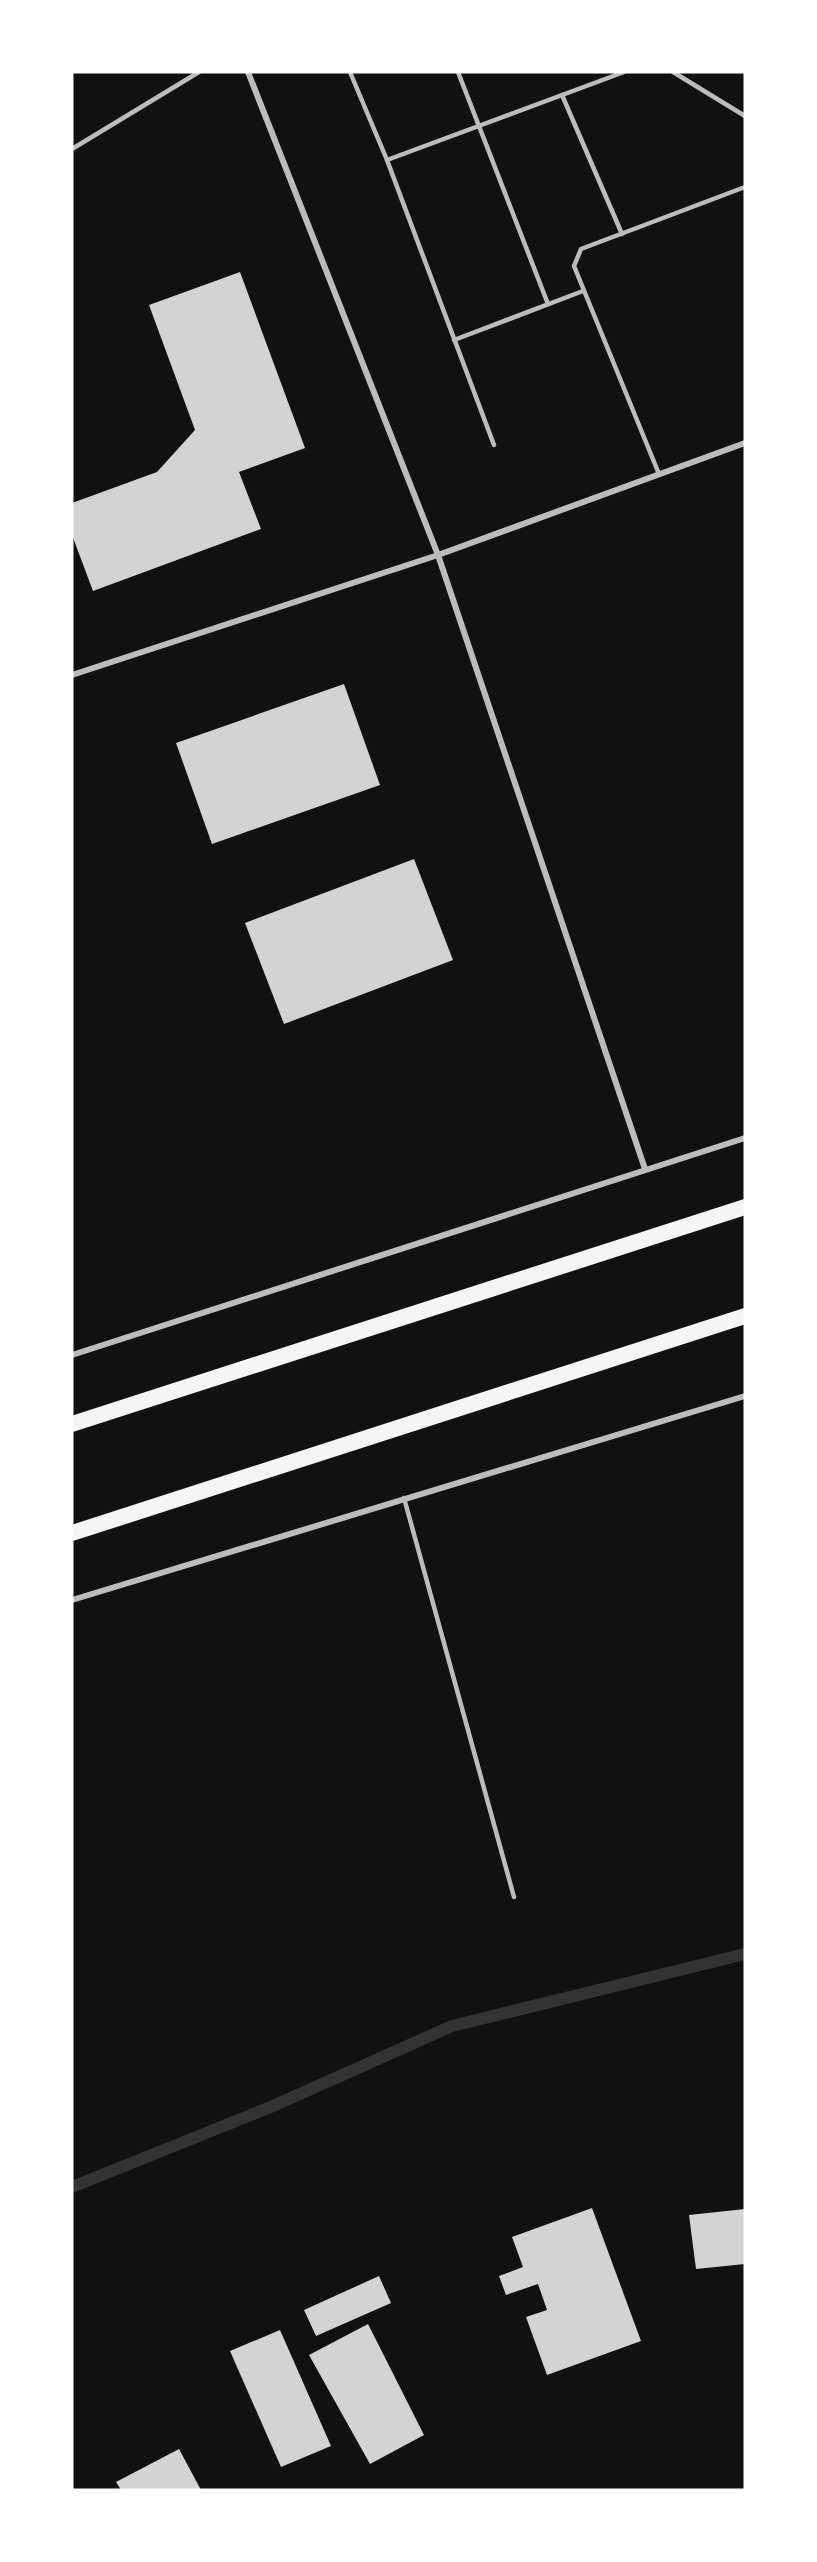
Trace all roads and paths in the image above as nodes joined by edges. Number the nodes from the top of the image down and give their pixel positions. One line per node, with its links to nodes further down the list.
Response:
1 (199, 72): 10 (lane)
2 (248, 72): 20 (street)
3 (350, 72): 11 (lane)
4 (458, 72): 9 (lane)
5 (624, 72): 7 (lane)
6 (673, 72): 8 (lane)
7 (562, 95): 9 (lane); 13 (lane)
8 (745, 116)
9 (480, 126): 11 (lane); 15 (lane)
10 (72, 148)
11 (387, 160): 16 (lane)
12 (745, 187): 13 (lane)
13 (622, 234): 14 (lane)
14 (583, 291): 15 (lane); 19 (lane)
15 (548, 304): 16 (lane)
16 (454, 340): 18 (lane)
17 (745, 443): 19 (street)
18 (494, 446)
19 (659, 474): 20 (street)
20 (438, 555): 21 (street); 23 (street)
21 (72, 675)
22 (745, 1138): 23 (street)
23 (645, 1169): 26 (street)
24 (745, 1207): 28 (highway)
25 (745, 1316): 30 (highway)
26 (72, 1355)
27 (745, 1396): 29 (street)
28 (72, 1424)
29 (404, 1498): 31 (street); 32 (lane)
30 (72, 1533)
31 (72, 1600)
32 (514, 1897)

